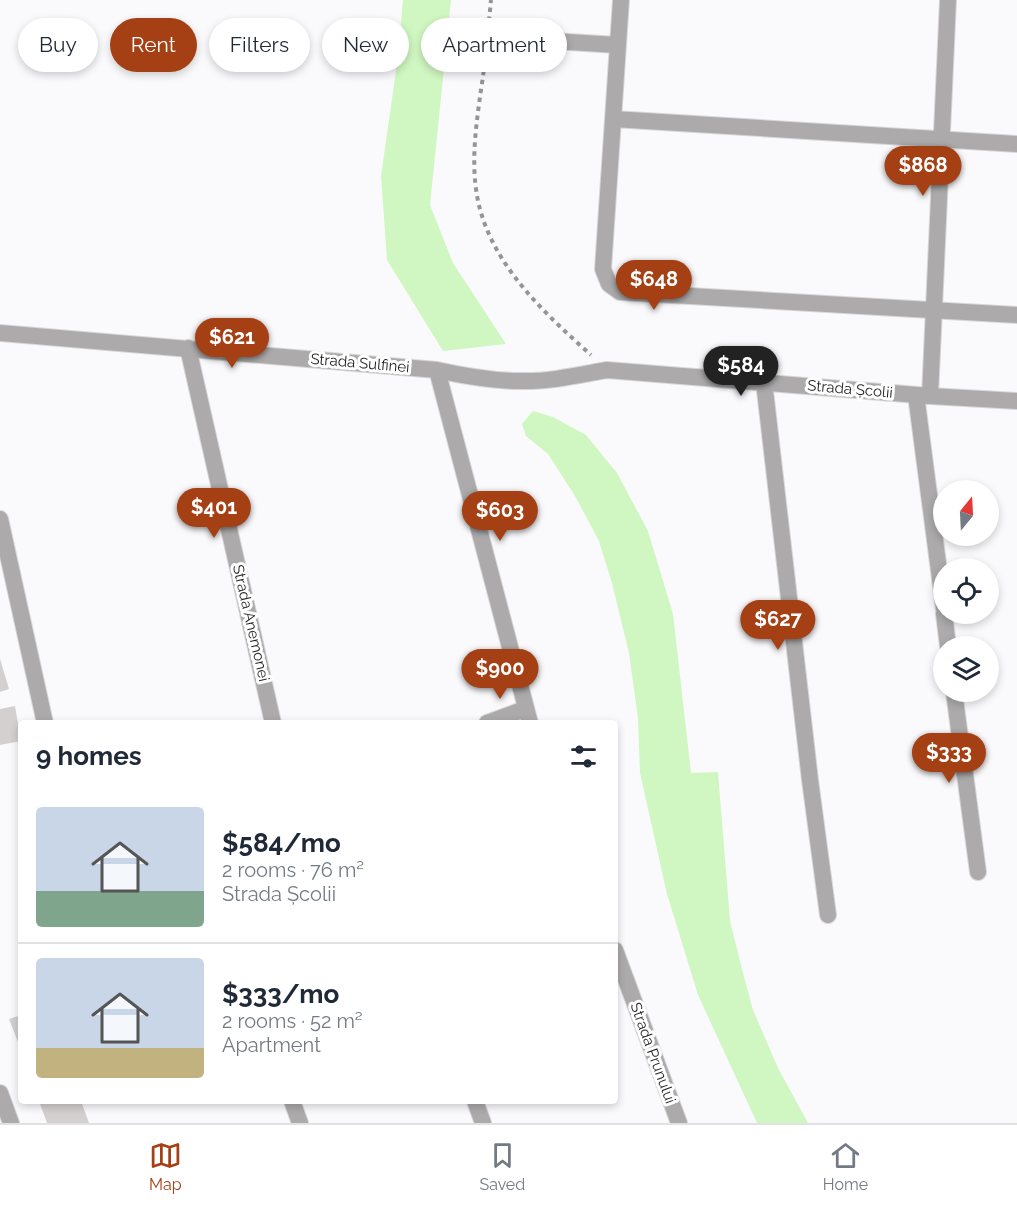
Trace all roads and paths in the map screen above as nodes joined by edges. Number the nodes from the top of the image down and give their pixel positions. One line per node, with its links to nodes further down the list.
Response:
1 (492, 0): 4 (path)
2 (621, 0): 6 (street)
3 (948, 0): 9 (street)
4 (490, 18)
5 (567, 42): 6 (street)
6 (617, 45): 8 (street)
7 (483, 72): 16 (path)
8 (613, 119): 9 (street); 11 (street)
9 (943, 139): 10 (street); 11 (street)
10 (1017, 144)
11 (934, 310): 12 (street); 19 (street)
12 (1017, 315)
13 (0, 333): 14 (street, Strada Sulfinei)
14 (188, 348): 15 (street, Strada Sulfinei); 26 (street, Strada Anemonei)
15 (437, 370): 17 (street, Strada Sulfinei); 24 (street)
16 (607, 370): 17 (street, Strada Școlii); 18 (street, Strada Școlii)
17 (469, 377)
18 (764, 382): 19 (street, Strada Școlii); 29 (street)
19 (923, 395): 20 (street, Strada Școlii); 22 (street)
20 (1017, 401)
21 (0, 519): 25 (street)
22 (939, 558)
23 (955, 702): 28 (street)
24 (528, 716): 27 (street)
25 (44, 720)
26 (272, 720)
27 (505, 720)
28 (978, 872)
29 (828, 915)
30 (618, 958): 37 (street, Strada Prunului)
31 (0, 1093): 34 (street)
32 (293, 1104): 35 (street)
33 (476, 1104): 36 (street)
34 (11, 1123)
35 (300, 1123)
36 (483, 1123)
37 (679, 1123)

